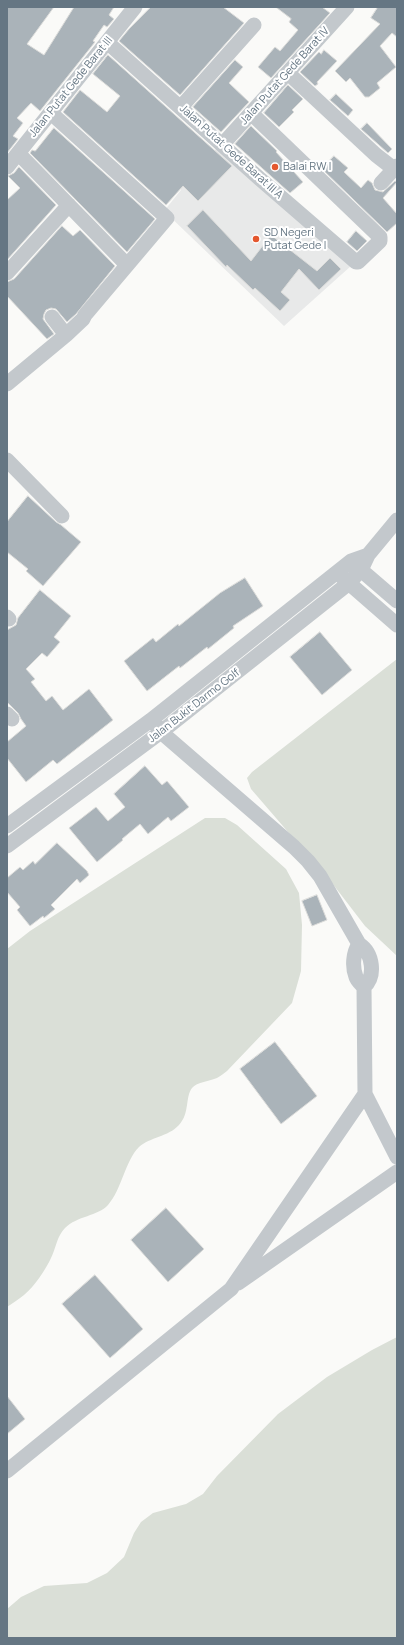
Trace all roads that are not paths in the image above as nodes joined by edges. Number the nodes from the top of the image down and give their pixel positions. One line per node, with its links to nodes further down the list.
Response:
1 (135, 7): 4 (street, Jalan Putat Gede Barat III)
2 (343, 8): 5 (street, Jalan Putat Gede Barat IV)
3 (254, 25): 6 (street)
4 (107, 42): 6 (street, Jalan Putat Gede Barat III A); 7 (street, Jalan Putat Gede Barat III)
5 (288, 73): 8 (street, Jalan Putat Gede Barat IV); 12 (street)
6 (181, 107): 9 (street, Jalan Putat Gede Barat III A)
7 (51, 112): 10 (street, Jalan Putat Gede Barat III); 15 (street)
8 (251, 113): 9 (street, Jalan Putat Gede Barat IV); 9 (street, Jalan Putat Gede Barat III A)
9 (222, 145)
10 (18, 153): 11 (street, Jalan Putat Gede Barat III); 14 (street)
11 (7, 167)
12 (396, 167): 13 (street)
13 (381, 183)
14 (68, 205): 15 (street); 16 (street)
15 (127, 265): 18 (street)
16 (7, 273)
17 (52, 317): 18 (street)
18 (66, 335): 19 (street)
19 (7, 384)
20 (7, 460): 21 (street)
21 (62, 516)
22 (397, 520): 23 (street, Jalan Bukit Darmo Golf)
23 (356, 565): 24 (street, Jalan Bukit Darmo Golf); 25 (street, Jalan Bukit Darmo Golf); 26 (street)
24 (338, 572): 25 (street); 28 (street, Jalan Bukit Darmo Golf)
25 (349, 583): 27 (street); 29 (street, Jalan Bukit Darmo Golf)
26 (397, 601)
27 (397, 625)
28 (151, 720): 29 (street); 30 (street, Jalan Bukit Darmo Golf)
29 (161, 732): 31 (street, Jalan Bukit Darmo Golf); 32 (street)
30 (7, 826)
31 (7, 846)
32 (365, 1094): 33 (street); 35 (street)
33 (397, 1157)
34 (397, 1172): 35 (street)
35 (231, 1288): 36 (street)
36 (7, 1471)

